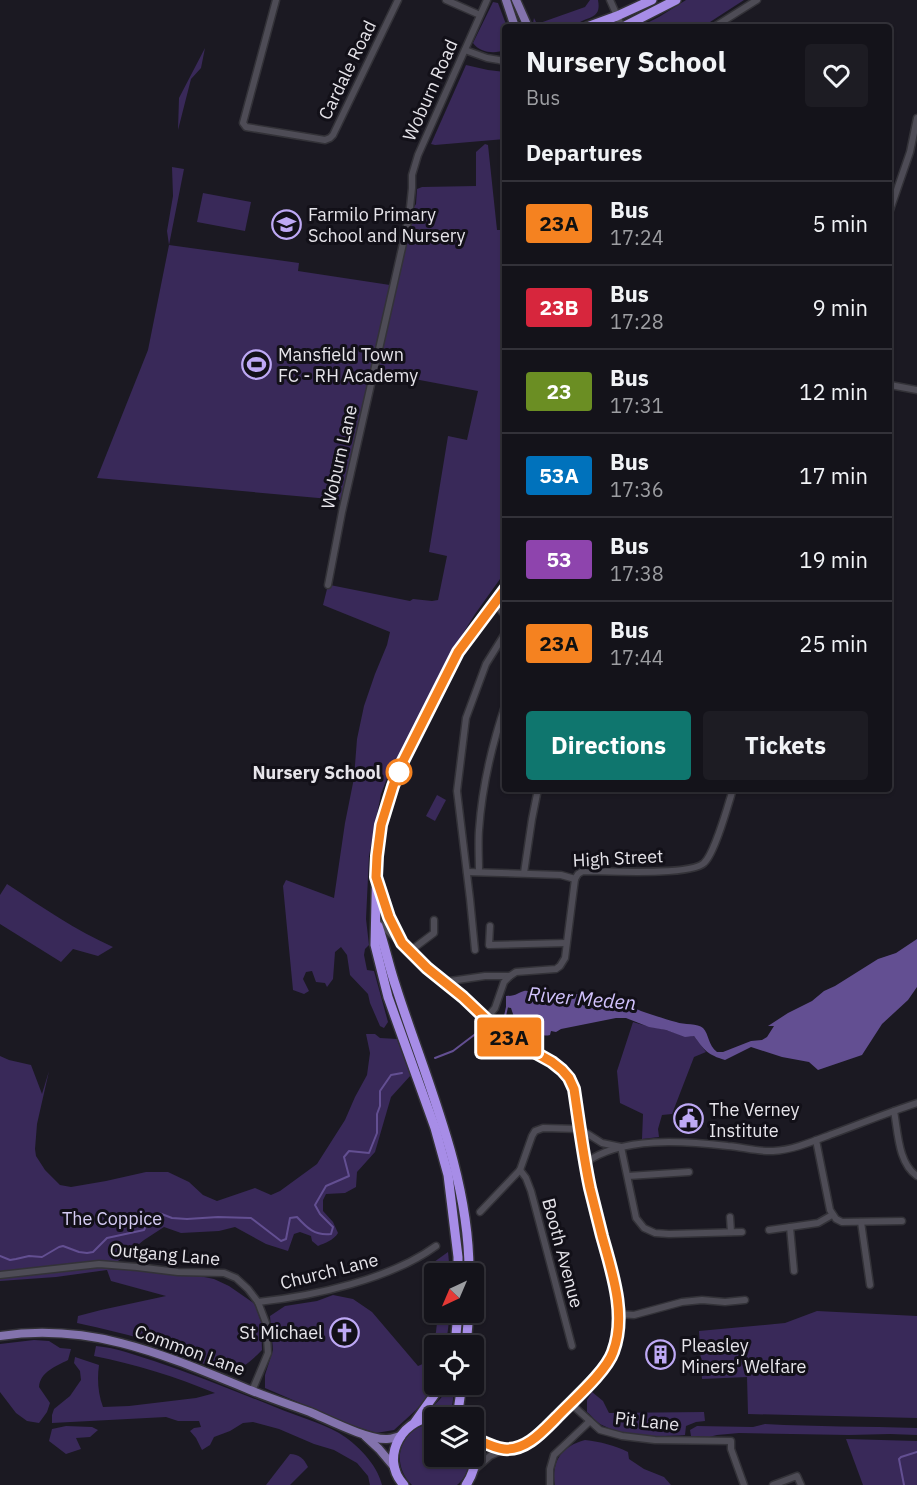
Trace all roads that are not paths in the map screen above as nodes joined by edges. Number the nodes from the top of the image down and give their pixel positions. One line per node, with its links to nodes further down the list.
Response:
1 (276, 0): 2 (street, Cardale Road)
2 (398, 0)
3 (446, 0): 11 (street)
4 (487, 0): 11 (street, Woburn Road)
5 (506, 0): 13 (main road)
6 (516, 0): 14 (main road)
7 (610, 0): 12 (street)
8 (652, 0): 12 (highway)
9 (676, 0): 17 (highway)
10 (757, 0): 18 (street)
11 (480, 15): 19 (street, Woburn Road)
12 (617, 16): 15 (highway); 16 (street)
13 (514, 24)
14 (527, 24)
15 (595, 24)
16 (621, 24)
17 (629, 24)
18 (719, 24)
19 (465, 50): 20 (street); 22 (street, Woburn Road)
20 (502, 59)
21 (917, 118): 23 (street)
22 (412, 195): 26 (street, Woburn Lane)
23 (892, 204)
24 (892, 385): 25 (street)
25 (917, 390)
26 (328, 585)
27 (502, 592): 28 (highway)
28 (494, 603): 29 (street); 37 (highway)
29 (502, 612)
30 (502, 638): 35 (street)
31 (502, 714): 34 (street)
32 (537, 792): 36 (street)
33 (732, 792): 38 (street, High Street)
34 (479, 871): 35 (street, High Street); 36 (street, High Street)
35 (467, 872): 44 (street)
36 (524, 873): 38 (street, High Street)
37 (376, 877): 40 (highway); 42 (street)
38 (575, 879): 43 (street)
39 (434, 920): 45 (street)
40 (376, 921): 42 (street); 69 (highway); 70 (highway)
41 (490, 926): 43 (street)
42 (402, 943): 45 (street)
43 (566, 943): 46 (street)
44 (475, 950)
45 (410, 951): 47 (street)
46 (510, 976): 47 (street); 48 (street)
47 (448, 984): 48 (street)
48 (487, 1020): 51 (street)
49 (917, 1103): 50 (street)
50 (894, 1111): 52 (street); 58 (street)
51 (580, 1129): 53 (street); 54 (street); 55 (street)
52 (816, 1140): 53 (street); 60 (street)
53 (621, 1147): 54 (street); 57 (street)
54 (585, 1163): 78 (street)
55 (519, 1170): 59 (street); 80 (street, Booth Avenue)
56 (689, 1172): 57 (street)
57 (628, 1176): 66 (street)
58 (917, 1176)
59 (480, 1212)
60 (832, 1215): 62 (street); 64 (street)
61 (730, 1217): 66 (street)
62 (861, 1221): 63 (street); 74 (street)
63 (902, 1221)
64 (790, 1227): 65 (street); 71 (street)
65 (769, 1230)
66 (731, 1232): 67 (street)
67 (742, 1232)
68 (436, 1246): 77 (street, Church Lane)
69 (457, 1263)
70 (468, 1263)
71 (794, 1271)
72 (0, 1275): 77 (street, Outgang Lane)
73 (860, 1278): 74 (street)
74 (869, 1278): 75 (street)
75 (870, 1285)
76 (740, 1299): 78 (street)
77 (258, 1302): 81 (street, Outgang Lane)
78 (618, 1314): 83 (street)
79 (0, 1336): 81 (main road, Common Lane)
80 (572, 1346)
81 (252, 1391): 87 (main road, Common Lane)
82 (434, 1395): 86 (highway)
83 (570, 1403): 85 (street, Pit Lane); 90 (street)
84 (424, 1418): 86 (highway)
85 (590, 1420): 94 (street); 95 (street, Pit Lane)
86 (415, 1422): 88 (highway)
87 (362, 1434): 88 (main road); 91 (main road)
88 (401, 1436): 91 (highway)
89 (484, 1442): 90 (street)
90 (505, 1449): 92 (street)
91 (395, 1469): 93 (highway)
92 (471, 1479)
93 (402, 1484)
94 (550, 1485)
95 (744, 1485)
96 (773, 1485): 97 (street)
97 (801, 1485)

